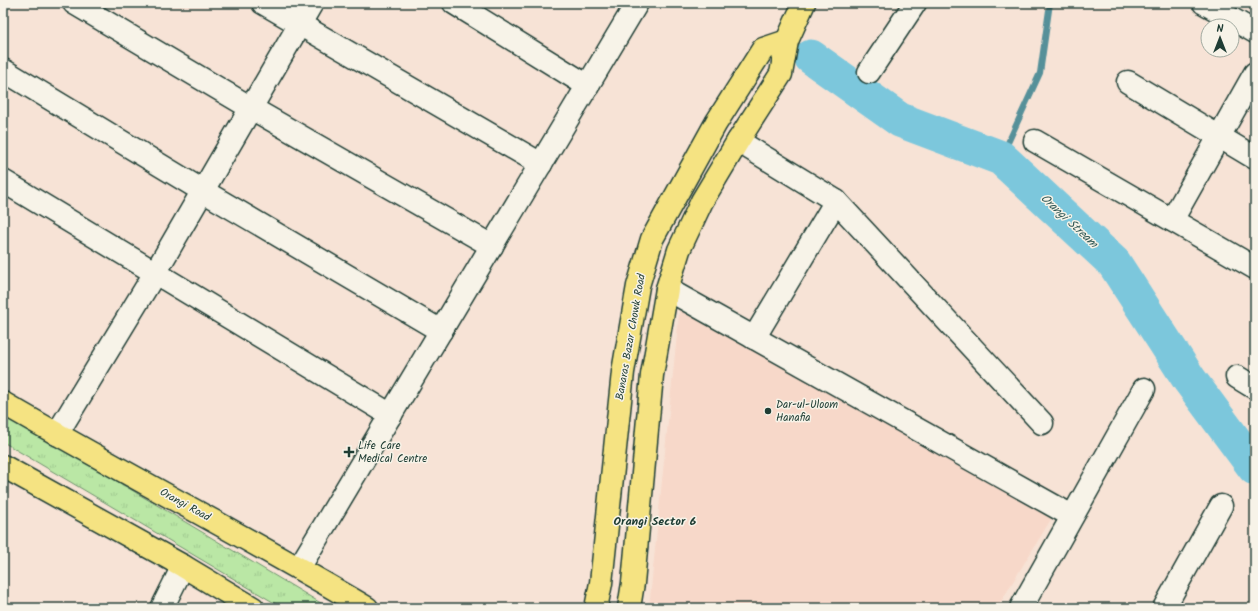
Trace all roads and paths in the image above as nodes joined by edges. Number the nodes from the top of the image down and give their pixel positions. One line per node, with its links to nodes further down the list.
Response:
1 (74, 3): 17 (street)
2 (263, 3): 9 (street)
3 (312, 3): 9 (street)
4 (454, 3): 16 (street)
5 (638, 3): 16 (street)
6 (804, 3): 11 (main road)
7 (915, 3): 13 (street)
8 (1204, 3): 10 (street)
9 (300, 25): 17 (street); 22 (street)
10 (1255, 32)
11 (787, 41): 19 (main road); 46 (main road, Banaras Bazar Chowk Road)
12 (3, 70): 24 (street)
13 (869, 72)
14 (1255, 73): 18 (street)
15 (1128, 82): 18 (street)
16 (588, 86): 22 (street)
17 (251, 108): 24 (street); 27 (street)
18 (1219, 137): 21 (street); 26 (street)
19 (738, 141): 25 (street); 30 (main road)
20 (1035, 141): 26 (street)
21 (1255, 158)
22 (541, 164): 27 (street)
23 (3, 181): 29 (street)
24 (203, 192): 29 (street); 31 (street)
25 (836, 201): 32 (street); 36 (street)
26 (1172, 220): 28 (street)
27 (492, 246): 31 (street)
28 (1255, 268)
29 (155, 273): 35 (street); 37 (street)
30 (667, 289): 32 (street); 47 (main road)
31 (441, 331): 35 (street)
32 (754, 338): 40 (street)
33 (1144, 389): 40 (street)
34 (3, 403): 37 (main road, Orangi Road)
35 (391, 415): 42 (street)
36 (1042, 423)
37 (57, 434): 42 (main road, Orangi Road)
38 (3, 466): 41 (main road)
39 (1221, 506): 49 (street)
40 (1072, 516): 48 (street)
41 (183, 566): 43 (street); 44 (main road)
42 (299, 568): 45 (main road, Orangi Road)
43 (162, 608)
44 (253, 608)
45 (367, 608)
46 (596, 608)
47 (629, 608)
48 (1021, 608)
49 (1164, 608)

